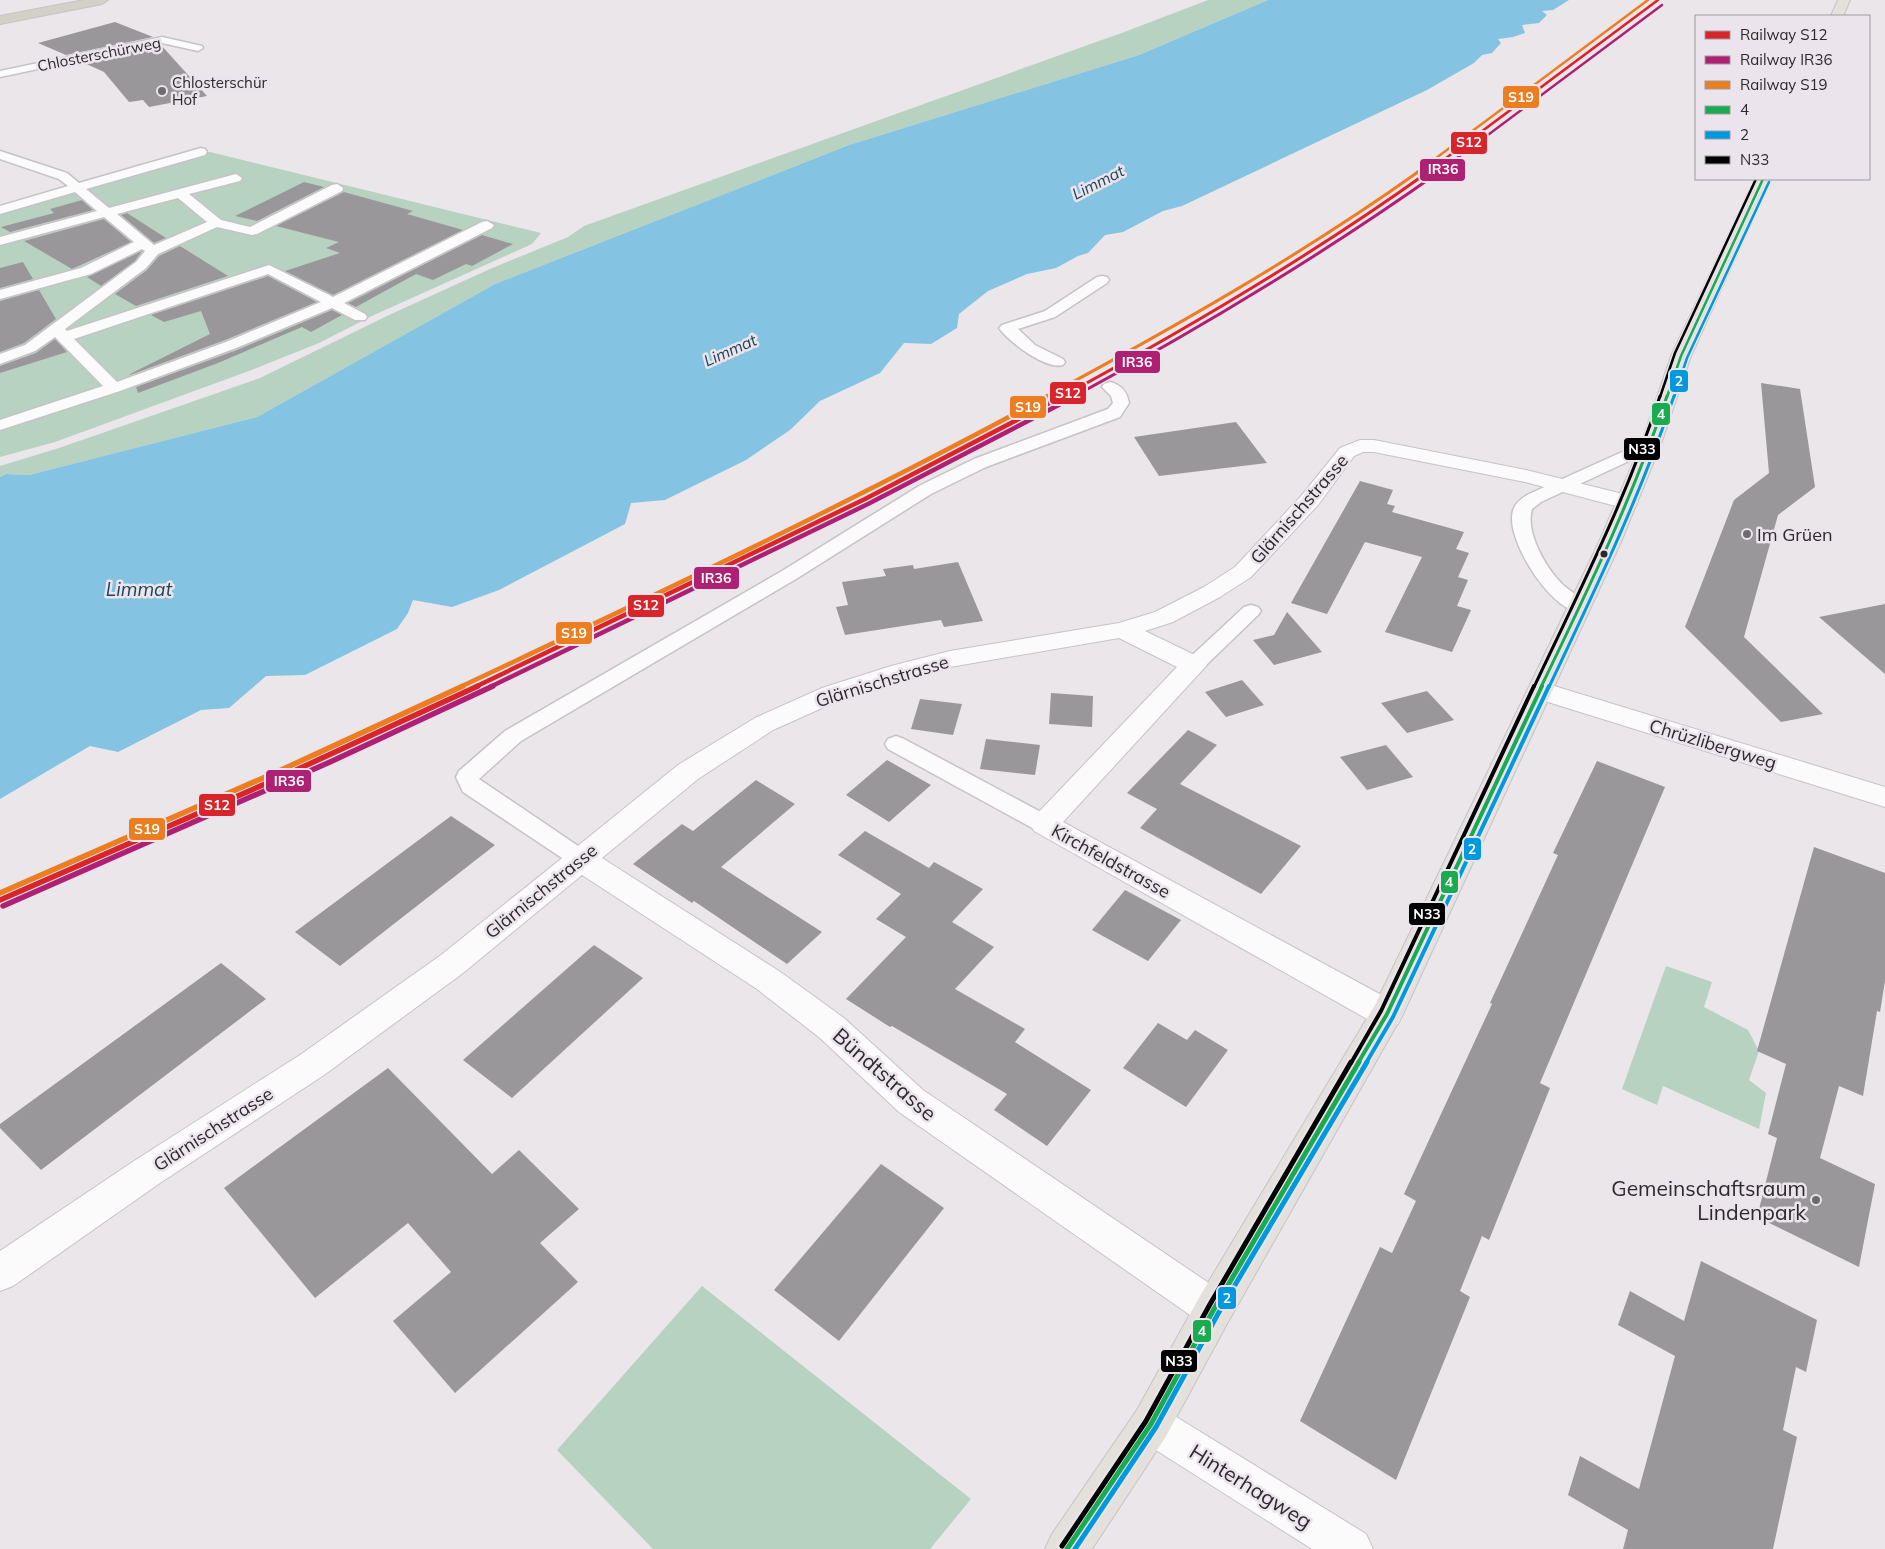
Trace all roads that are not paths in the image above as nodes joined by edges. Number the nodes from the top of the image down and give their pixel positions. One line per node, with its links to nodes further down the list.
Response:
1 (45, 0): 4 (highway)
2 (102, 0): 6 (highway)
3 (1844, 0): 5 (main road)
4 (0, 8)
5 (1837, 15)
6 (0, 20)
7 (198, 48): 8 (lane, Chlosterschürweg)
8 (0, 74)
9 (201, 152): 13 (lane)
10 (0, 155): 13 (lane)
11 (236, 178): 15 (lane)
12 (1763, 180): 32 (main road)
13 (78, 187): 16 (lane); 17 (lane)
14 (337, 188): 18 (lane)
15 (180, 193): 17 (lane); 18 (lane)
16 (0, 210)
17 (106, 212): 20 (lane); 21 (lane)
18 (216, 223): 21 (lane)
19 (487, 225): 24 (lane)
20 (0, 241)
21 (148, 247): 23 (lane); 26 (lane)
22 (1102, 280): 28 (lane)
23 (0, 295)
24 (334, 302): 25 (lane); 26 (lane); 30 (lane)
25 (360, 317)
26 (60, 333): 27 (lane); 30 (lane)
27 (0, 359)
28 (1056, 362)
29 (1110, 386): 43 (lane)
30 (114, 388): 31 (lane)
31 (0, 425)
32 (1651, 444): 33 (lane); 34 (main road)
33 (1561, 485): 34 (street, Glärnischstrasse); 35 (lane); 37 (street, Glärnischstrasse)
34 (1627, 502): 35 (main road)
35 (1579, 608): 39 (main road)
36 (1251, 611): 38 (lane)
37 (1122, 630): 38 (street); 43 (street, Glärnischstrasse)
38 (1194, 665): 42 (street, Kirchfeldstrasse)
39 (1541, 691): 41 (street, Chrüzlibergweg); 44 (main road)
40 (896, 744): 42 (lane)
41 (1885, 797)
42 (1044, 824): 44 (street, Kirchfeldstrasse)
43 (579, 858): 45 (street, Glärnischstrasse); 46 (street, Bündtstrasse)
44 (1387, 1014): 46 (main road)
45 (0, 1273)
46 (1214, 1309): 47 (main road)
47 (1151, 1424): 48 (main road); 49 (street, Hinterhagweg)
48 (1067, 1549)
49 (1351, 1549)

